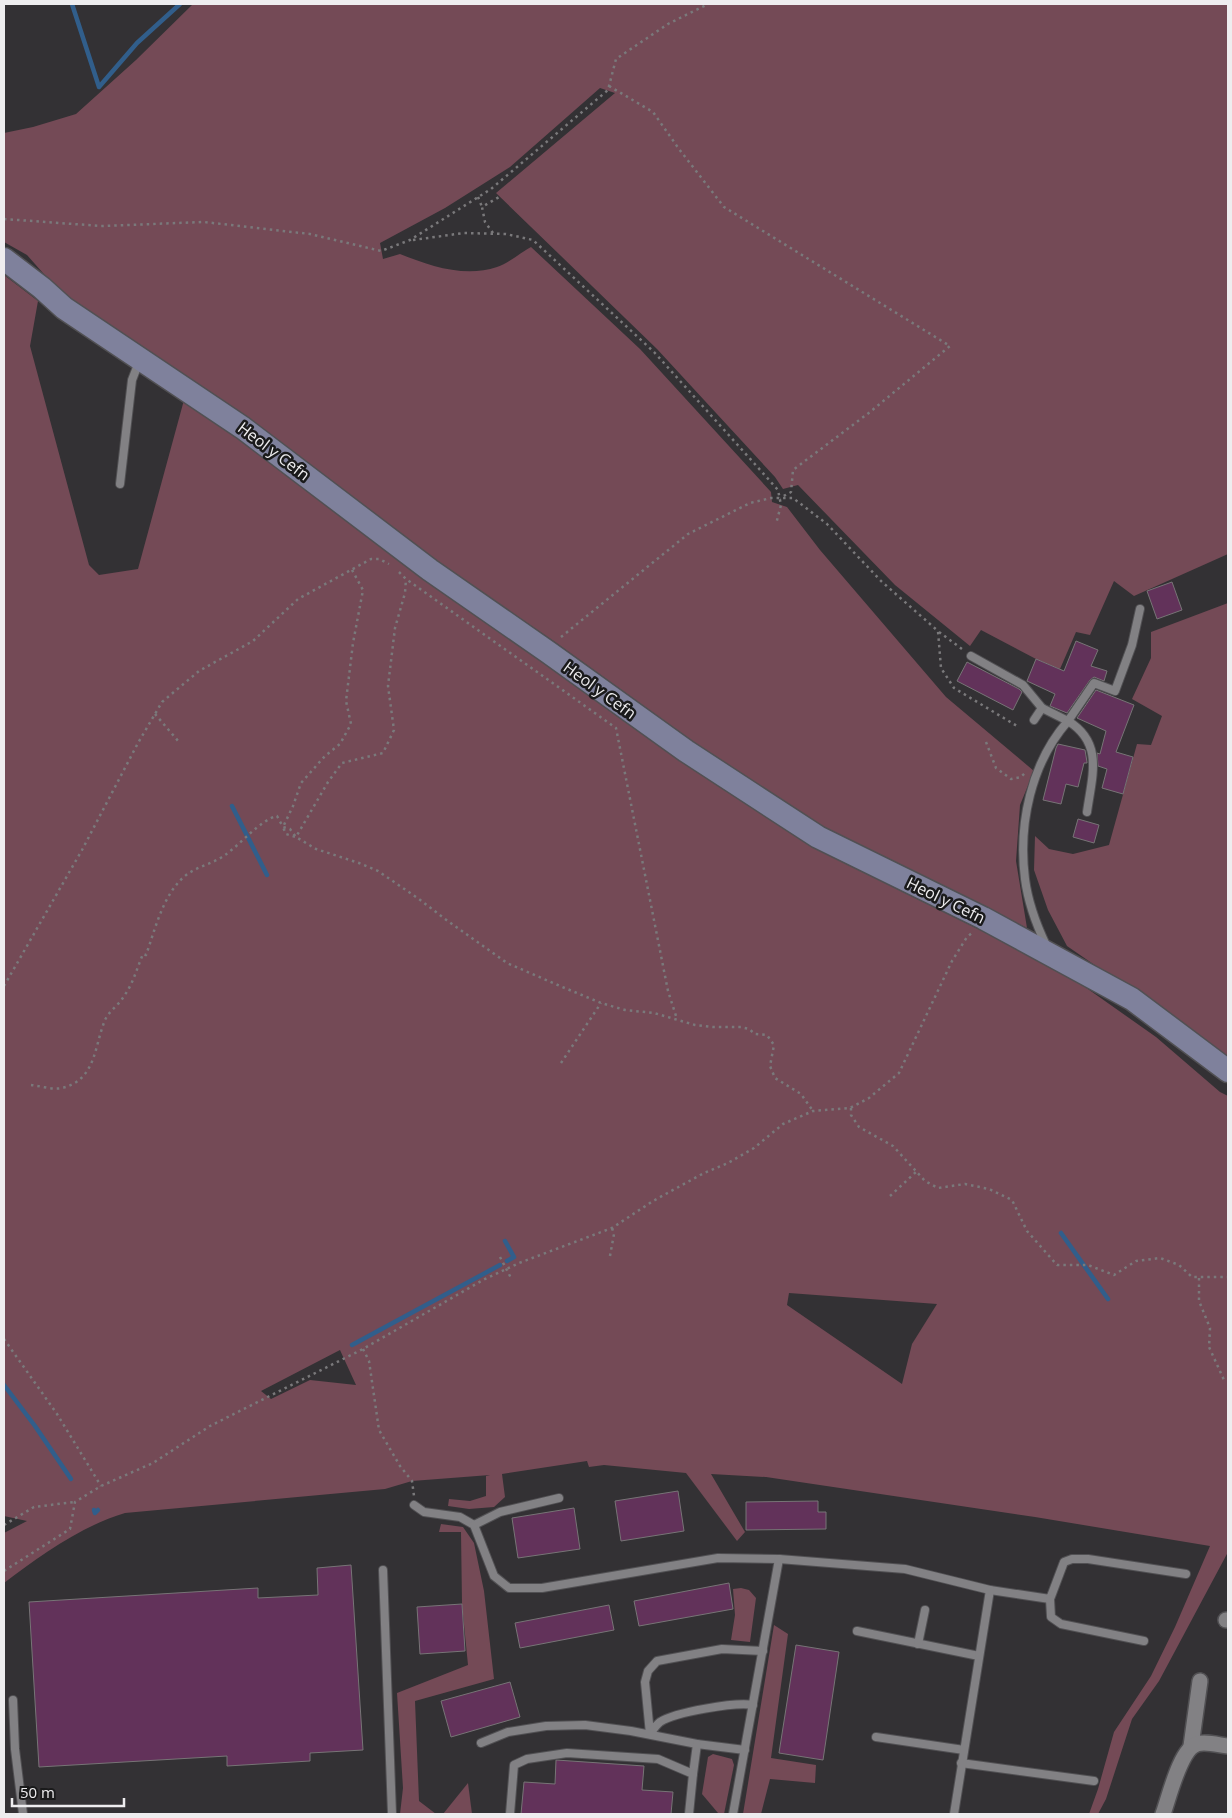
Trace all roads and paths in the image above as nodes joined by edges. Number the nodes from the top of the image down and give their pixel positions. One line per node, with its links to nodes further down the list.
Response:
1 (708, 4): 2 (path)
2 (609, 86): 3 (path); 12 (path)
3 (478, 197): 5 (path); 8 (path)
4 (498, 197): 5 (path)
5 (482, 207): 7 (path)
6 (4, 219): 8 (path)
7 (493, 233): 8 (path); 12 (path)
8 (410, 240)
9 (4, 259): 10 (street, Heol y Cefn)
10 (140, 360): 11 (lane); 18 (street, Heol y Cefn)
11 (120, 484)
12 (780, 498): 13 (path); 17 (path); 18 (path)
13 (776, 524)
14 (352, 570): 15 (path); 21 (path); 29 (path)
15 (406, 578): 30 (path); 35 (path)
16 (1140, 609): 23 (lane)
17 (938, 631): 19 (path); 24 (path)
18 (548, 652): 31 (street, Heol y Cefn)
19 (971, 656): 20 (lane)
20 (1042, 708): 22 (lane); 23 (lane)
21 (155, 714): 25 (path); 33 (path)
22 (1034, 720)
23 (1068, 721): 27 (lane); 28 (lane)
24 (1018, 726)
25 (179, 742)
26 (986, 742): 27 (path)
27 (1046, 750): 32 (lane)
28 (1087, 812)
29 (282, 827): 30 (path); 30 (path); 38 (path)
30 (296, 837): 34 (path)
31 (983, 918): 32 (street, Heol y Cefn); 39 (path)
32 (1050, 954): 37 (street, Heol y Cefn)
33 (4, 986)
34 (601, 1003): 35 (path); 36 (path)
35 (677, 1019): 40 (path)
36 (561, 1063)
37 (1228, 1071)
38 (31, 1085)
39 (850, 1108): 40 (path); 41 (path)
40 (813, 1111): 43 (path)
41 (916, 1172): 42 (path); 49 (path)
42 (890, 1196)
43 (612, 1228): 44 (path); 46 (path)
44 (610, 1256)
45 (500, 1258): 46 (path)
46 (506, 1268): 48 (path); 51 (path)
47 (1228, 1277): 49 (path)
48 (511, 1278)
49 (1199, 1278): 52 (path)
50 (4, 1339): 53 (path)
51 (363, 1349): 53 (path); 56 (path)
52 (1228, 1380)
53 (101, 1486): 55 (path)
54 (559, 1498): 57 (lane)
55 (75, 1502): 58 (path); 61 (path)
56 (414, 1505): 57 (lane)
57 (474, 1525): 59 (lane)
58 (4, 1526)
59 (779, 1559): 63 (lane); 69 (lane)
60 (384, 1570): 86 (lane)
61 (4, 1571)
62 (1186, 1574): 64 (lane)
63 (990, 1590): 64 (lane); 70 (lane)
64 (1050, 1599): 67 (lane)
65 (925, 1610): 68 (lane)
66 (857, 1631): 68 (lane)
67 (1144, 1640)
68 (918, 1644): 70 (lane)
69 (763, 1651): 73 (lane); 74 (lane)
70 (979, 1656): 81 (lane)
71 (1200, 1681): 78 (street)
72 (13, 1700): 85 (lane)
73 (753, 1705): 74 (lane); 80 (lane)
74 (650, 1734): 76 (lane); 77 (lane)
75 (876, 1737): 81 (lane)
76 (481, 1743)
77 (697, 1744): 80 (lane); 83 (lane)
78 (1190, 1746): 79 (street); 91 (street)
79 (1228, 1746)
80 (746, 1750): 89 (lane)
81 (964, 1750): 82 (lane)
82 (961, 1764): 84 (lane); 90 (lane)
83 (693, 1774): 87 (lane); 88 (lane)
84 (1094, 1781)
85 (23, 1814)
86 (392, 1814)
87 (510, 1814)
88 (689, 1814)
89 (733, 1814)
90 (954, 1814)
91 (1163, 1814)

